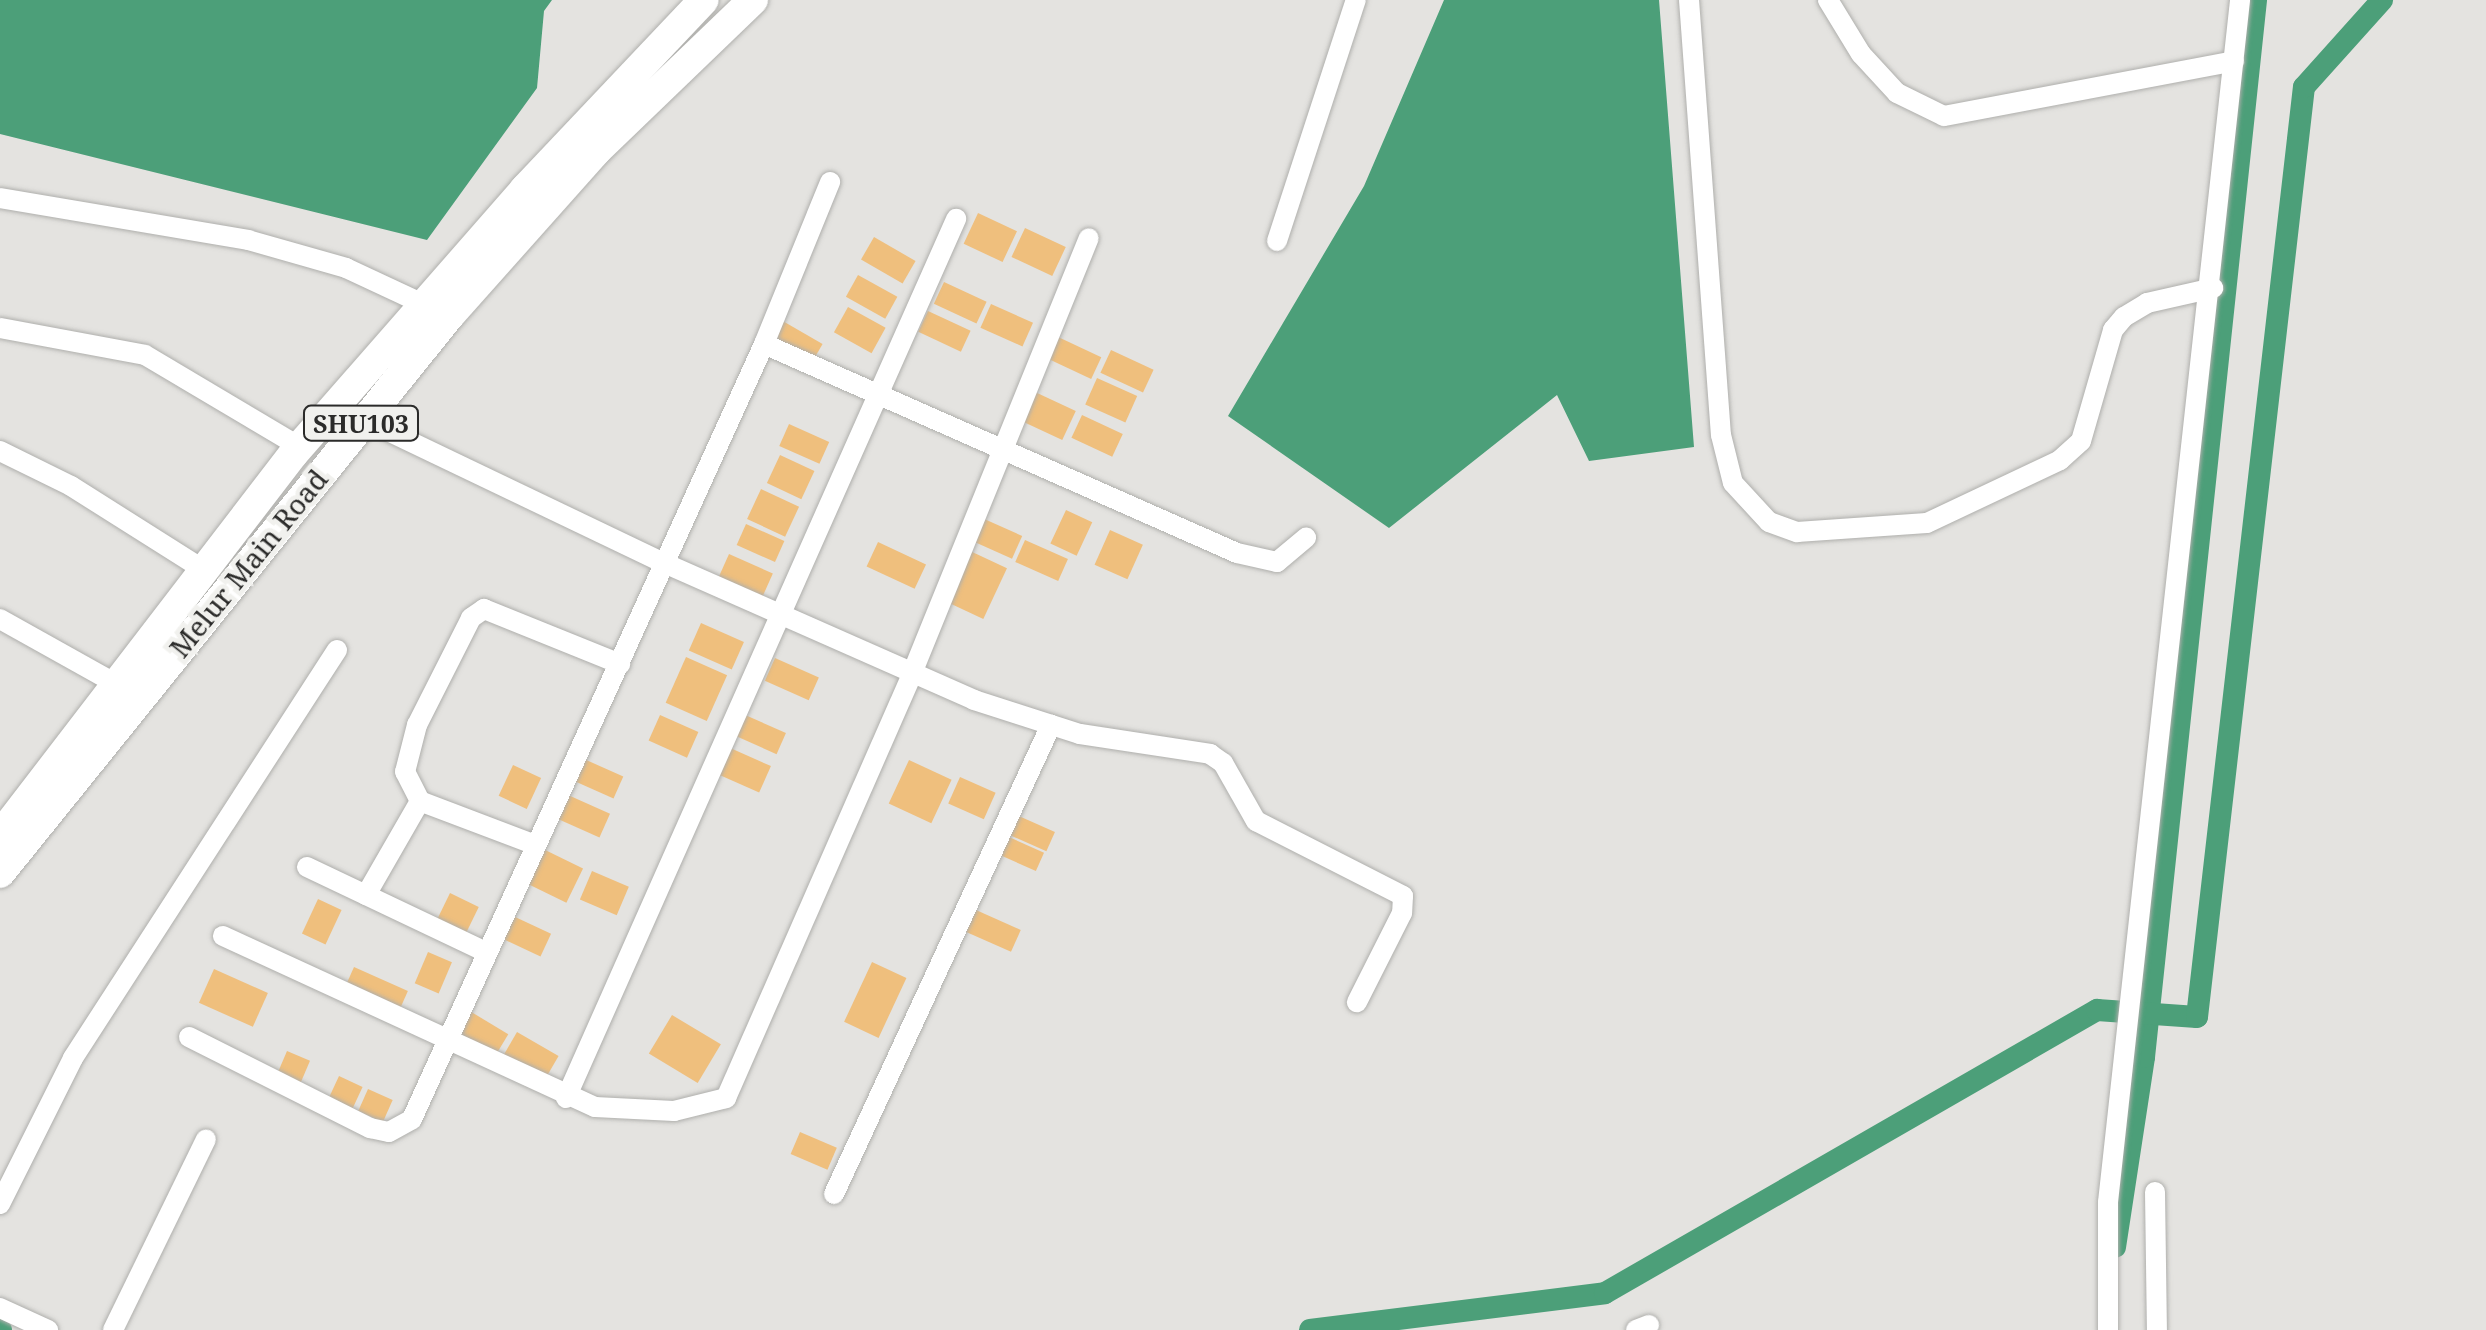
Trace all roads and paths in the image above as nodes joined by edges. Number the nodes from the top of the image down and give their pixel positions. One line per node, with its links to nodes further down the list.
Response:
1 (704, 0): 14 (main road, Melur Main Road / SHU103)
2 (753, 0): 14 (main road, Melur Main Road / SHU103)
3 (1356, 0): 12 (street)
4 (1689, 0): 13 (street)
5 (1828, 0): 7 (street)
6 (2240, 0): 7 (street)
7 (2234, 61): 13 (street)
8 (830, 182): 16 (street)
9 (0, 198): 14 (street)
10 (956, 220): 17 (street)
11 (1089, 238): 20 (street)
12 (1277, 241)
13 (2213, 288): 51 (street)
14 (439, 310): 18 (main road, Melur Main Road / SHU103)
15 (0, 328): 19 (street)
16 (764, 344): 17 (street); 23 (street)
17 (883, 393): 20 (street); 25 (street)
18 (350, 414): 19 (main road, Melur Main Road / SHU103); 23 (street); 30 (main road, Melur Main Road / SHU103)
19 (300, 446): 24 (main road, Melur Main Road / SHU103)
20 (1001, 446): 22 (street); 29 (street)
21 (0, 450): 24 (street)
22 (1306, 538)
23 (664, 564): 25 (street); 28 (street)
24 (204, 570): 30 (main road, Melur Main Road / SHU103)
25 (783, 614): 29 (street); 43 (street)
26 (0, 619): 30 (street)
27 (337, 650): 47 (street)
28 (620, 664): 32 (street); 34 (street)
29 (913, 671): 31 (street); 43 (street)
30 (127, 690): 33 (main road, Melur Main Road / SHU103); 36 (main road, Melur Main Road / SHU103)
31 (1051, 726): 40 (street); 46 (street)
32 (420, 801): 34 (street); 37 (street)
33 (0, 836)
34 (534, 844): 39 (street)
35 (307, 868): 37 (street)
36 (0, 873)
37 (366, 895): 39 (street)
38 (223, 936): 42 (street)
39 (486, 952): 42 (street)
40 (1357, 1002)
41 (190, 1037): 42 (street)
42 (446, 1041): 43 (street)
43 (566, 1098)
44 (206, 1139): 50 (street)
45 (2155, 1192): 52 (street)
46 (834, 1194)
47 (0, 1204)
48 (0, 1308): 49 (street)
49 (48, 1330)
50 (113, 1330)
51 (2108, 1330)
52 (2156, 1330)

